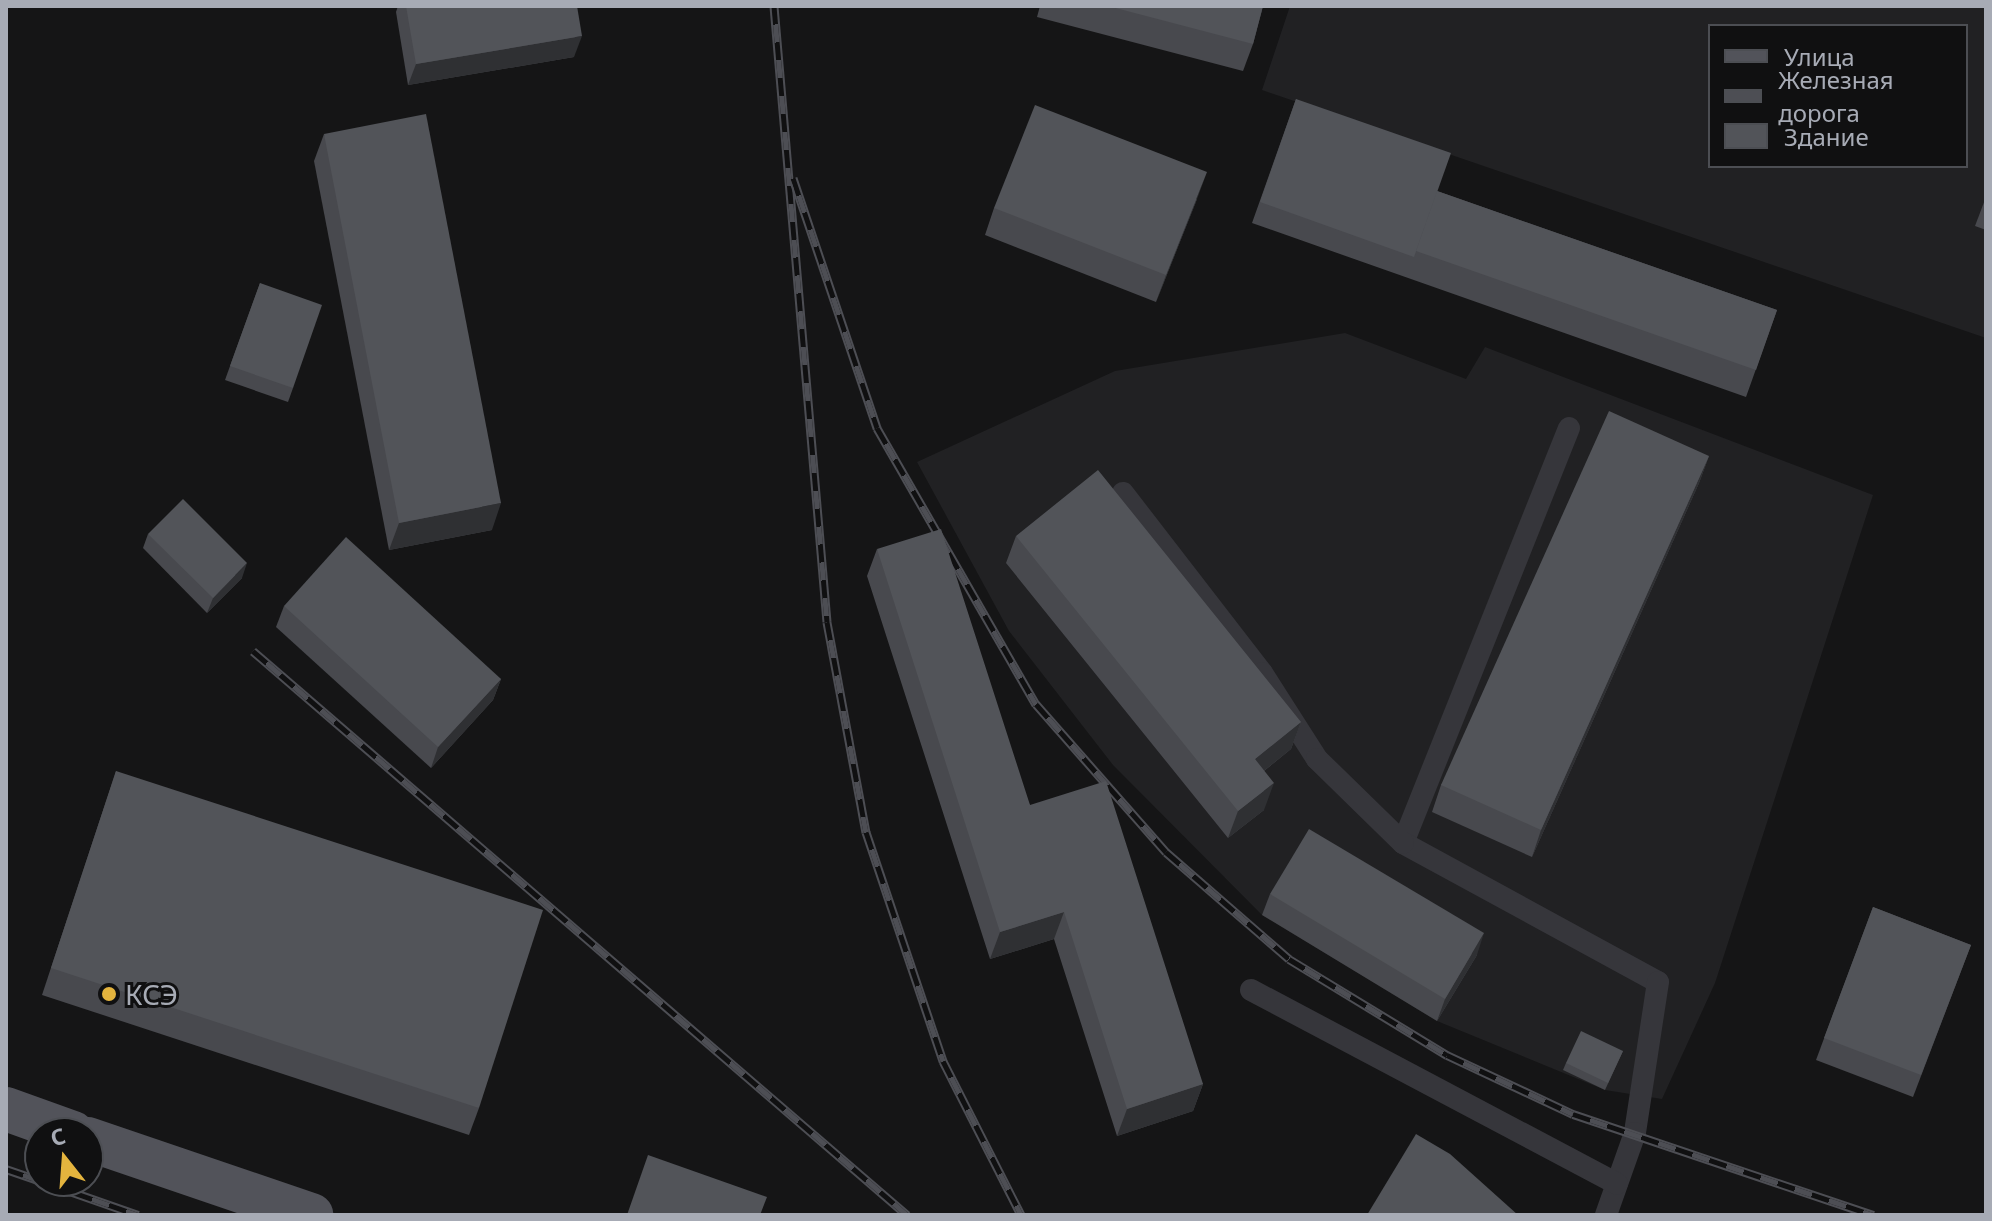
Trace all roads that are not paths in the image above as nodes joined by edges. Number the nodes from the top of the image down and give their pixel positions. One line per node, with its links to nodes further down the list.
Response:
1 (1569, 428): 3 (lane)
2 (1123, 493): 3 (lane)
3 (1403, 843): 8 (lane)
4 (1251, 990): 8 (lane)
5 (6, 1109): 6 (main road)
6 (28, 1117)
7 (104, 1144): 9 (main road)
8 (1617, 1184): 10 (lane)
9 (311, 1215)
10 (1606, 1215)

